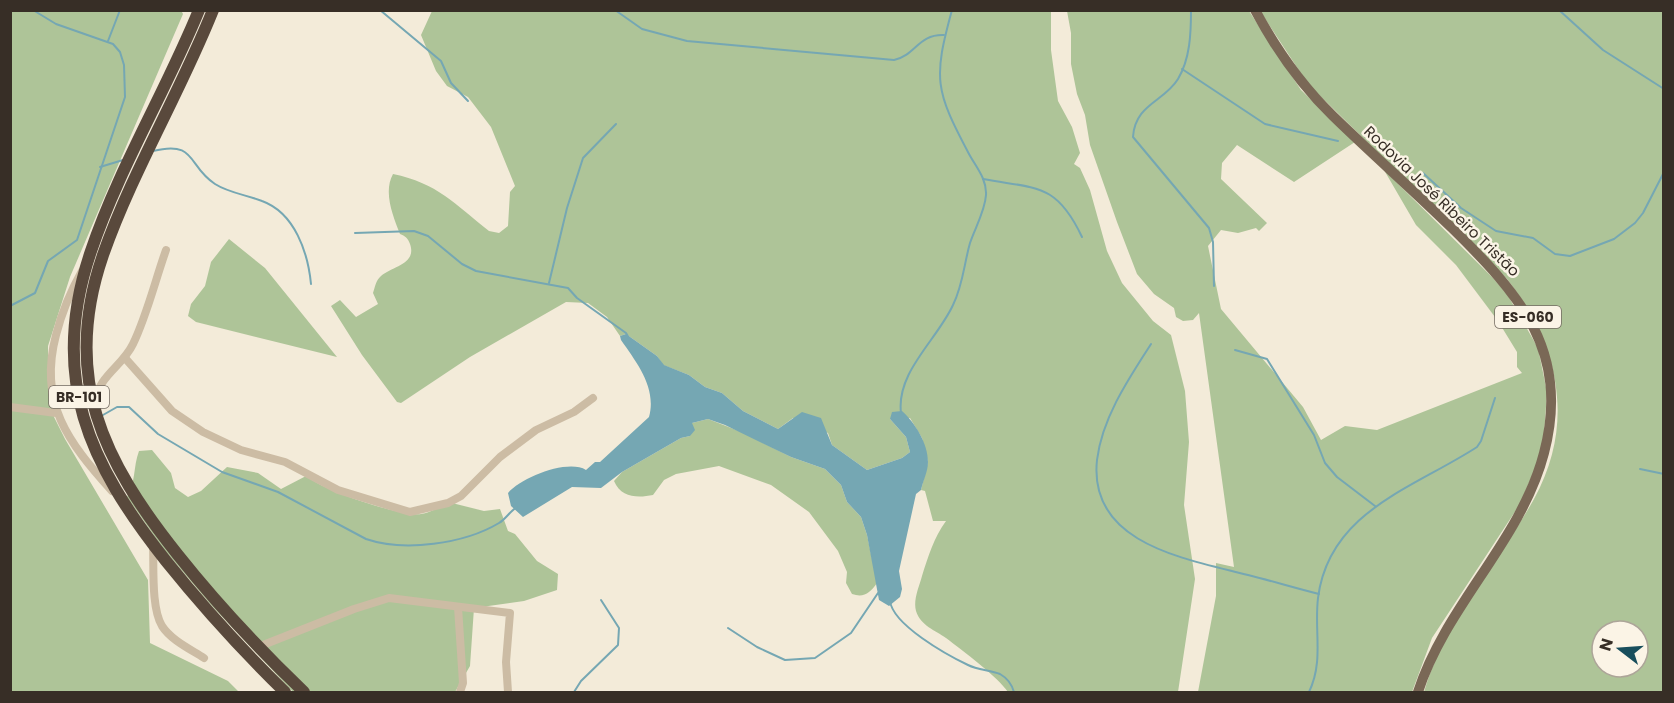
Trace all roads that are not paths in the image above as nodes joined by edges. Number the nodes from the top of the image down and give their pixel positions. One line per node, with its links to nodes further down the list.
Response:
1 (199, 10): 5 (highway, BR-101)
2 (213, 10): 7 (highway, BR-101)
3 (1256, 10): 24 (main road, Rodovia José Ribeiro Tristão / ES-060)
4 (166, 250): 6 (street)
5 (87, 263): 13 (street); 15 (highway, BR-101)
6 (124, 358): 8 (street); 9 (street)
7 (88, 367): 8 (street); 14 (highway, BR-101)
8 (105, 376): 14 (street)
9 (593, 398)
10 (10, 400): 12 (street)
11 (10, 406): 12 (street)
12 (26, 409): 13 (street)
13 (56, 413): 15 (street)
14 (95, 413): 18 (highway, BR-101)
15 (118, 496): 16 (highway, BR-101)
16 (152, 543): 19 (street); 20 (highway, BR-101)
17 (459, 607): 18 (street); 22 (street); 23 (street)
18 (258, 647): 21 (highway, BR-101)
19 (204, 658)
20 (285, 693)
21 (304, 693)
22 (460, 693)
23 (508, 693)
24 (1418, 693)

